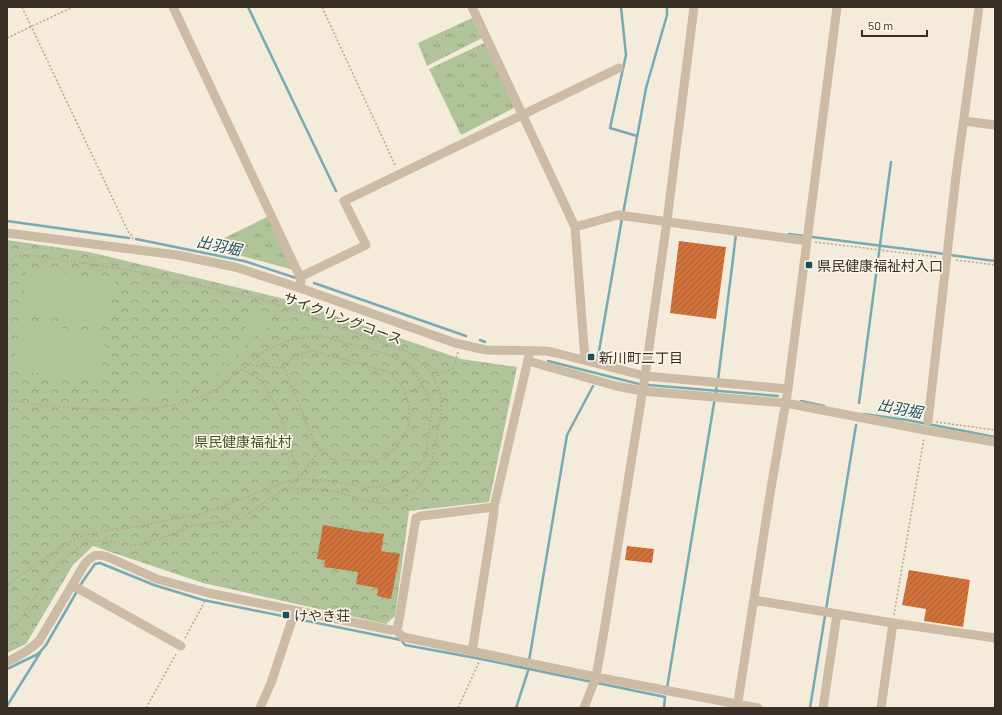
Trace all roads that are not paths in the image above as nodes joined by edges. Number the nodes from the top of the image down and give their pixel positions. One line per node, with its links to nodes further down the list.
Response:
1 (173, 7): 14 (street)
2 (472, 7): 7 (street)
3 (694, 7): 10 (street)
4 (837, 7): 13 (street)
5 (979, 7): 8 (street)
6 (619, 68): 7 (street)
7 (523, 114): 11 (street); 14 (street)
8 (964, 121): 9 (street); 22 (street)
9 (995, 125)
10 (667, 222): 11 (street); 13 (street); 18 (street)
11 (575, 227): 17 (street)
12 (7, 232): 15 (street)
13 (807, 241): 19 (street)
14 (300, 277): 15 (street)
15 (303, 289): 16 (street)
16 (529, 356): 17 (street); 20 (street); 24 (street)
17 (585, 360): 18 (street)
18 (645, 376): 19 (street); 20 (street)
19 (788, 389): 21 (street)
20 (642, 391): 21 (street); 35 (street)
21 (786, 403): 23 (street); 26 (street)
22 (928, 421)
23 (995, 442)
24 (494, 507): 30 (street); 33 (street)
25 (72, 585): 27 (street); 32 (street); 34 (street)
26 (754, 600): 28 (street); 36 (street)
27 (295, 611): 30 (street); 37 (street)
28 (837, 614): 29 (street); 40 (street)
29 (893, 623): 31 (street); 41 (street)
30 (396, 630): 33 (street)
31 (995, 638)
32 (181, 646)
33 (472, 652): 35 (street)
34 (7, 662)
35 (596, 677): 36 (street); 38 (street)
36 (737, 706): 39 (street)
37 (260, 708)
38 (584, 708)
39 (758, 708)
40 (823, 708)
41 (881, 708)

